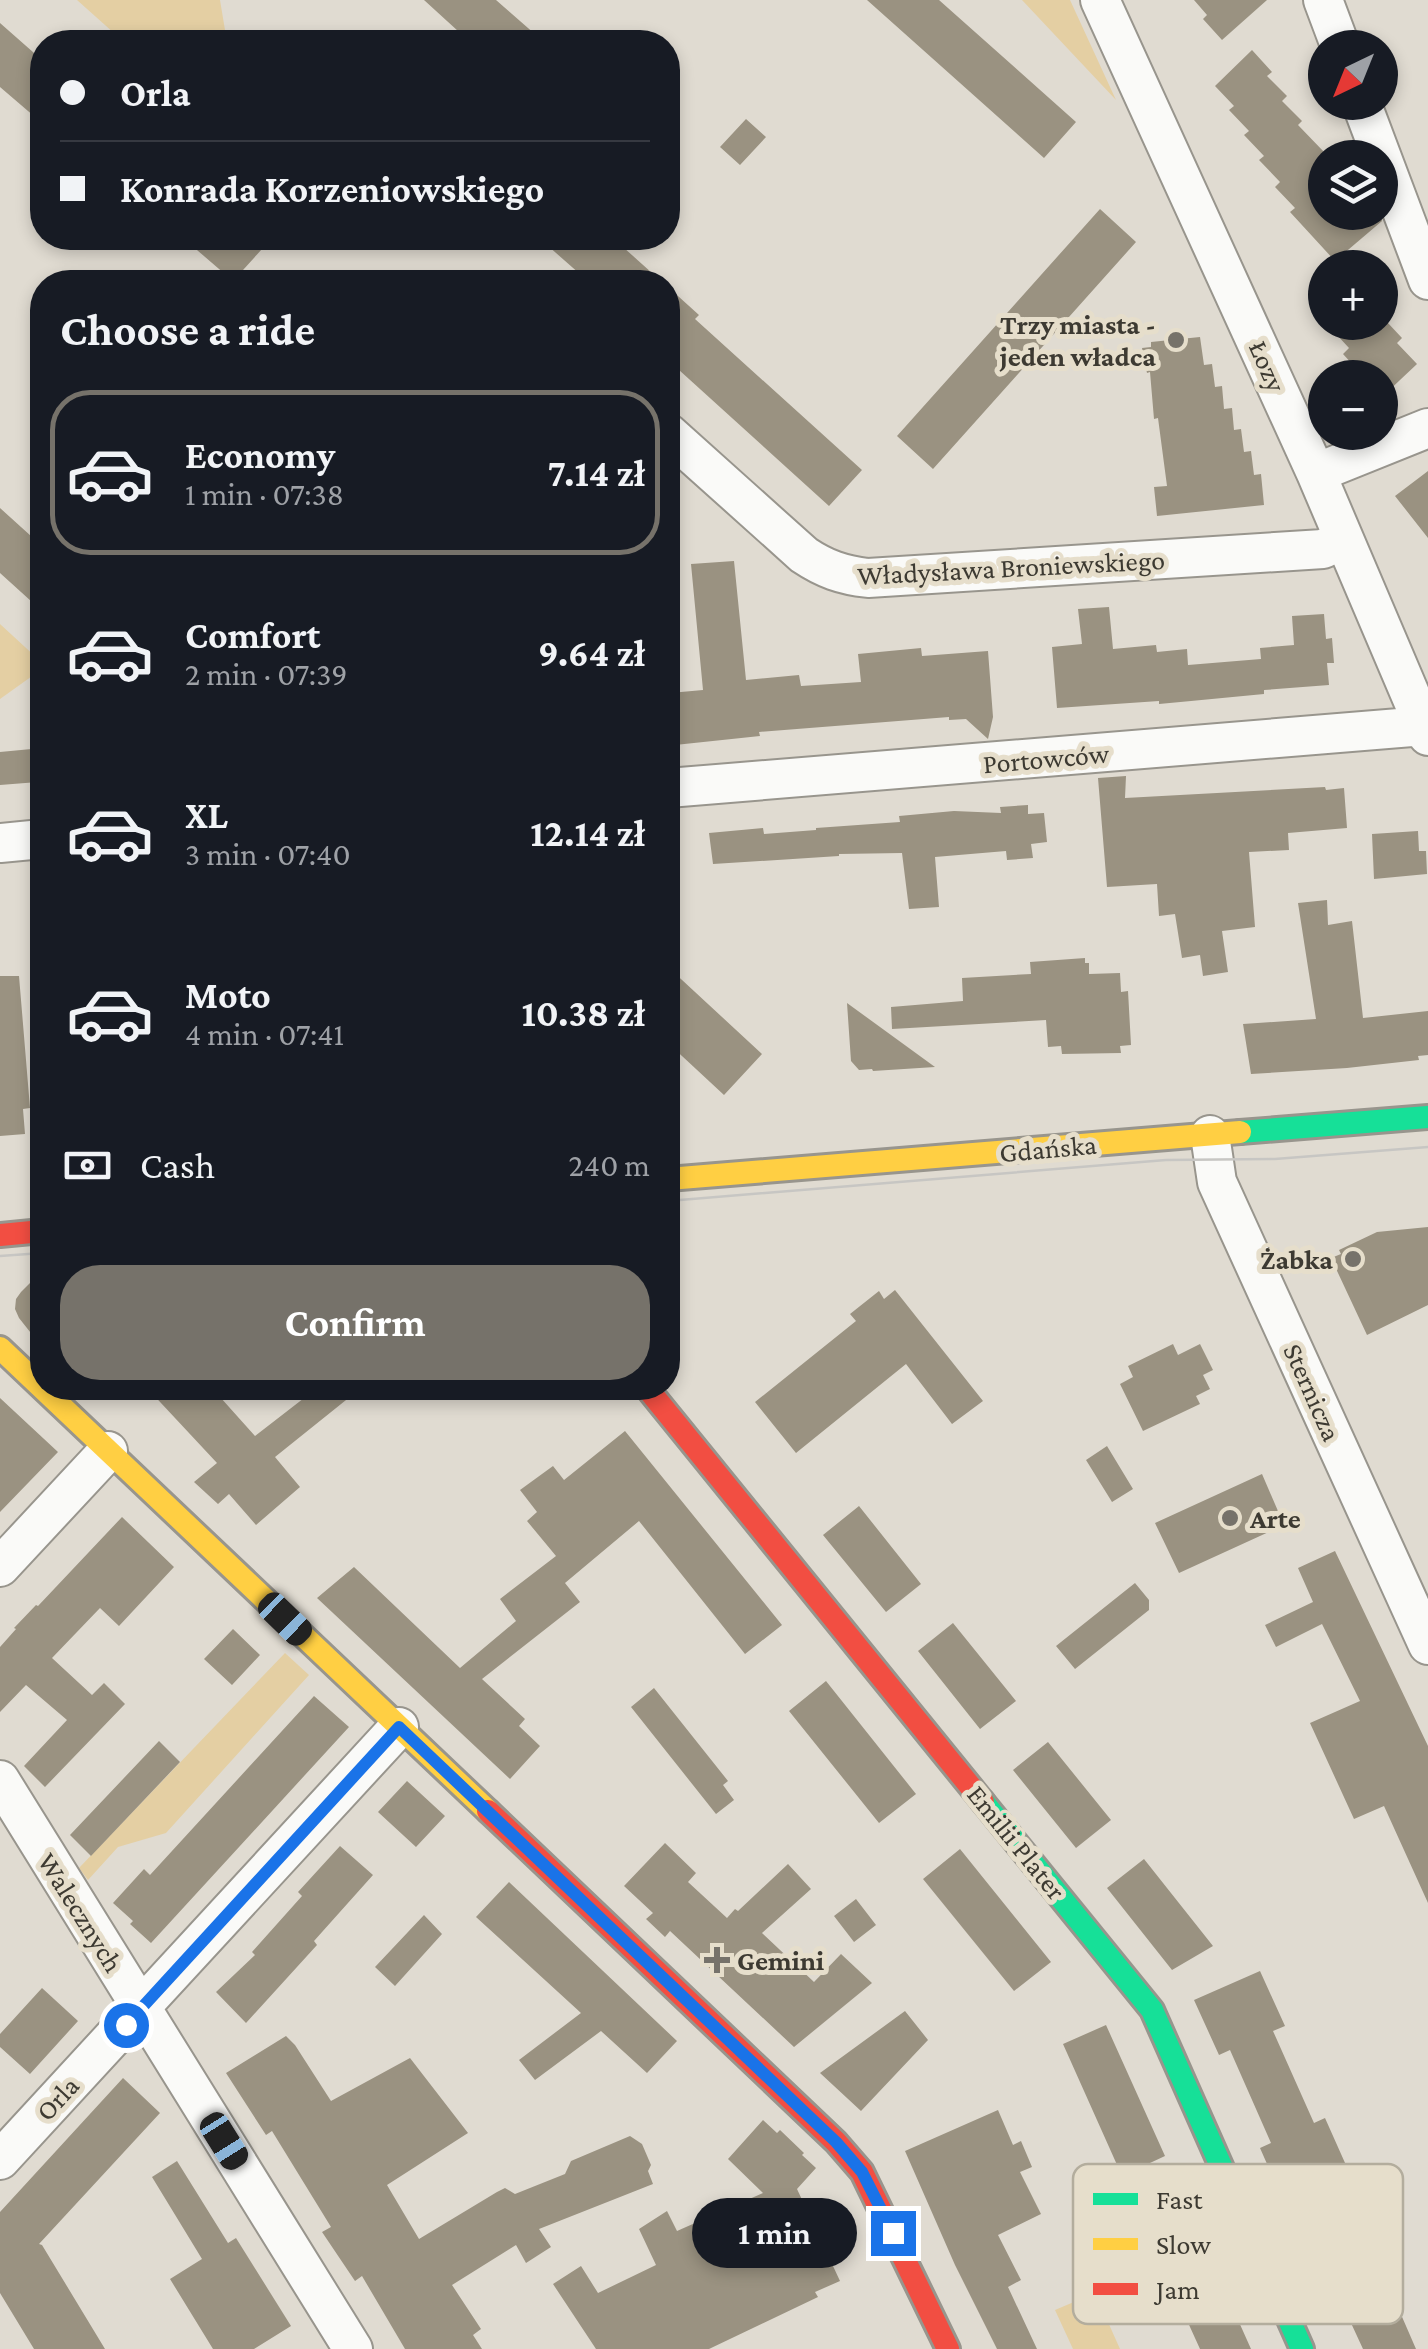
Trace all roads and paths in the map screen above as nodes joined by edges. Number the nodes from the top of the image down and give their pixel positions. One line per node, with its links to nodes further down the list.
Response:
1 (1100, 0): 8 (street, Łozy)
2 (1323, 0): 3 (street)
3 (1334, 30)
4 (1368, 120): 5 (street)
5 (1428, 280)
6 (1428, 428): 8 (street)
7 (680, 444): 9 (street, Władysława Broniewskiego)
8 (1316, 473): 9 (street, Łozy)
9 (1344, 539): 10 (street, Łozy)
10 (1426, 731): 11 (street, Portowców)
11 (680, 787)
12 (30, 840): 13 (street)
13 (0, 843)
14 (1428, 1117): 15 (street, Gdańska)
15 (1210, 1135): 16 (street, Gdańska); 25 (street, Sternicza)
16 (680, 1177)
17 (30, 1233): 18 (street)
18 (0, 1235)
19 (0, 1348): 20 (street)
20 (30, 1376)
21 (55, 1400): 23 (street)
22 (657, 1400): 30 (street, Emilii Plater)
23 (108, 1450): 24 (street); 26 (street)
24 (0, 1568)
25 (1428, 1645)
26 (399, 1727): 28 (street, Orla); 33 (street)
27 (0, 1780): 28 (street, Walecznych)
28 (141, 2008): 29 (street, Orla); 32 (street, Walecznych)
29 (0, 2160)
30 (1220, 2164)
31 (1291, 2324): 34 (street, Emilii Plater)
32 (353, 2349)
33 (948, 2349)
34 (1302, 2349)

